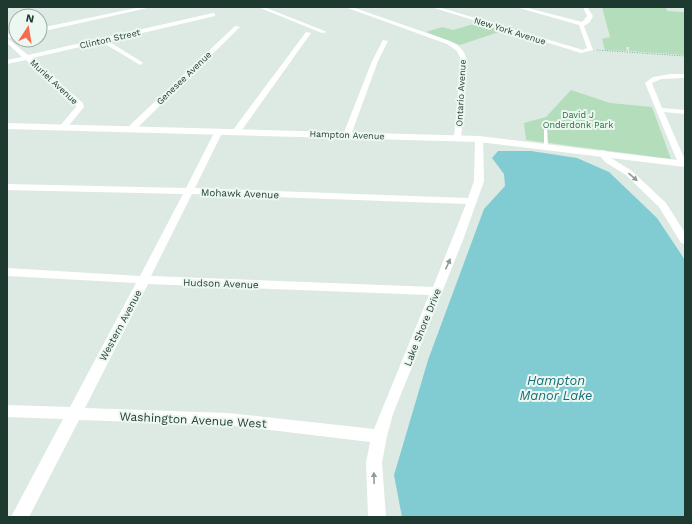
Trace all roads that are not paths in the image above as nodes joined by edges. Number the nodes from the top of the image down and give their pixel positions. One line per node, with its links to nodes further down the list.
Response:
1 (149, 7): 10 (street)
2 (260, 7): 11 (street)
3 (347, 7): 29 (street, Ontario Avenue)
4 (433, 7): 8 (street, New York Avenue)
5 (518, 7): 8 (street)
6 (585, 7): 8 (street)
7 (213, 15): 14 (street, Clinton Street)
8 (582, 24)
9 (237, 27): 25 (street, Genesee Avenue)
10 (48, 28)
11 (324, 32)
12 (308, 33): 27 (street)
13 (7, 40): 16 (street, Muriel Avenue)
14 (104, 41): 16 (street, Clinton Street); 18 (street)
15 (385, 41): 28 (street)
16 (28, 57): 17 (street, Clinton Street); 23 (street, Muriel Avenue)
17 (7, 62)
18 (140, 63)
19 (685, 76): 20 (street)
20 (661, 110): 21 (street); 33 (street)
21 (685, 112)
22 (7, 126): 23 (street, Hampton Avenue)
23 (63, 127): 25 (street, Hampton Avenue)
24 (545, 127): 31 (lane)
25 (132, 129): 26 (street, Hampton Avenue)
26 (219, 131): 27 (street, Hampton Avenue); 35 (street, Western Avenue)
27 (236, 132): 28 (street, Hampton Avenue)
28 (347, 135): 29 (street, Hampton Avenue)
29 (458, 138): 30 (street, Hampton Avenue)
30 (479, 139): 31 (street, Hampton Avenue); 36 (street, Lake Shore Drive)
31 (546, 146): 32 (street, Hampton Avenue)
32 (602, 153): 33 (street, Hampton Avenue); 37 (street, one-way to 37)
33 (683, 163)
34 (7, 187): 35 (street, Mohawk Avenue)
35 (189, 191): 36 (street, Mohawk Avenue); 39 (street, Western Avenue)
36 (472, 201): 40 (street, Lake Shore Drive, one-way to 36)
37 (685, 240)
38 (7, 272): 39 (street, Hudson Avenue)
39 (144, 280): 40 (street, Hudson Avenue); 42 (street, Western Avenue)
40 (436, 291): 43 (street, Lake Shore Drive)
41 (7, 411): 42 (street, Washington Avenue West)
42 (73, 414): 43 (street, Washington Avenue West); 44 (street, Western Avenue)
43 (379, 436): 45 (street, Lake Shore Drive, one-way to 43)
44 (20, 517)
45 (377, 517)

